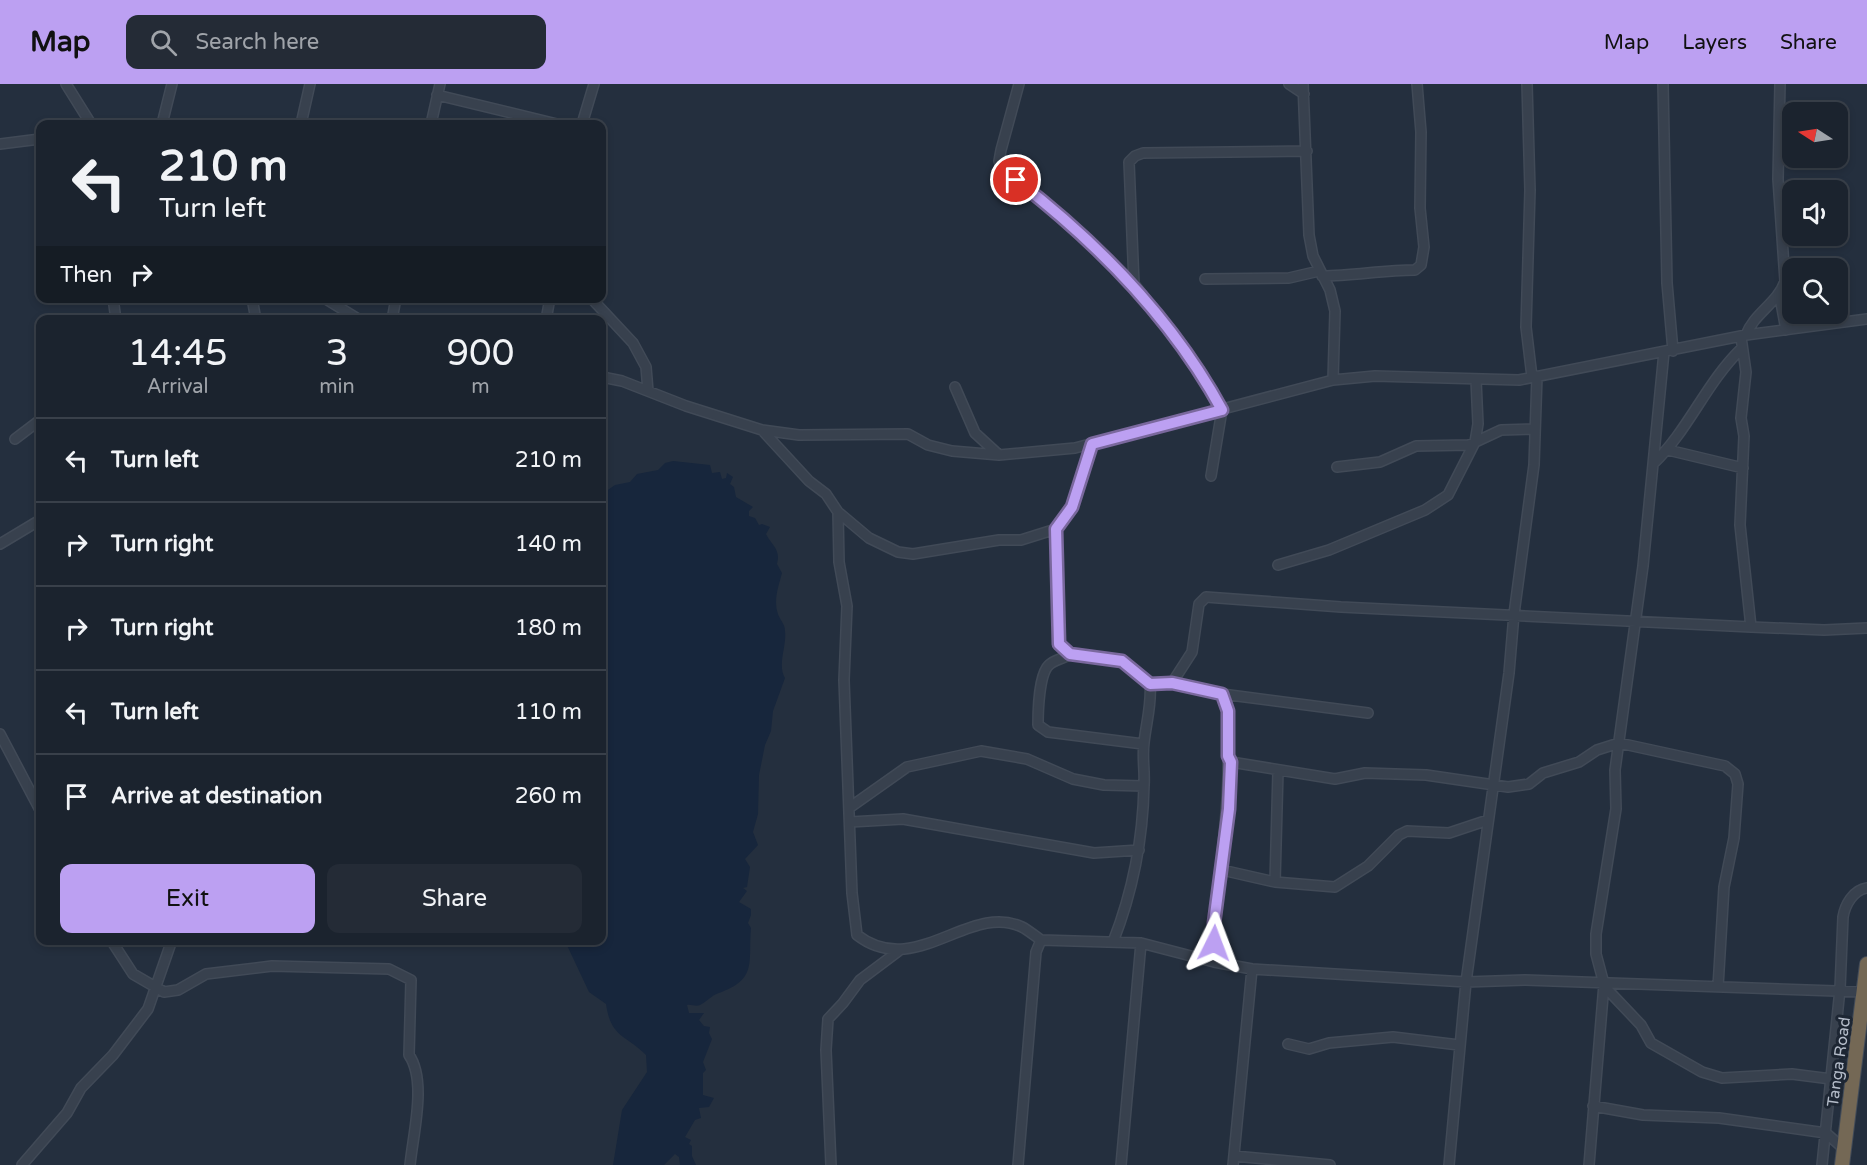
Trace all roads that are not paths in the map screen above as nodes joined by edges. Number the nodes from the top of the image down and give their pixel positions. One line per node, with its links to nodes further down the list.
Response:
1 (66, 84): 14 (street)
2 (172, 84): 15 (street)
3 (310, 84): 16 (street)
4 (440, 84): 13 (street)
5 (594, 84): 19 (street)
6 (1019, 84): 26 (street)
7 (1290, 84): 12 (street)
8 (1417, 84): 24 (street)
9 (1527, 84): 37 (street)
10 (1663, 84): 36 (street)
11 (1780, 84): 23 (street)
12 (1304, 89): 22 (street)
13 (437, 95): 17 (street); 18 (street)
14 (88, 120)
15 (163, 120)
16 (302, 120)
17 (432, 120)
18 (540, 120)
19 (583, 120)
20 (36, 140): 21 (street)
21 (0, 144)
22 (1307, 151): 24 (street); 26 (street)
23 (1785, 258)
24 (1321, 274): 25 (street); 39 (street)
25 (1205, 279)
26 (1134, 284): 43 (street)
27 (1782, 288): 34 (street)
28 (332, 303): 30 (street)
29 (596, 303): 42 (street)
30 (352, 315)
31 (1867, 319): 33 (street)
32 (1785, 324): 33 (street)
33 (1786, 330): 34 (street)
34 (1744, 336): 35 (street); 36 (street)
35 (1742, 349): 50 (street); 54 (street)
36 (1669, 351): 37 (street); 52 (street)
37 (1534, 376): 40 (street); 45 (street)
38 (606, 378): 42 (street)
39 (1334, 380): 40 (street); 43 (street)
40 (1476, 380): 48 (street)
41 (955, 387): 51 (street)
42 (648, 391): 46 (street)
43 (1222, 410): 49 (street); 55 (street)
44 (36, 423): 47 (street)
45 (1535, 429): 48 (street); 61 (street)
46 (762, 430): 51 (street); 56 (street)
47 (15, 439)
48 (1475, 442): 53 (street); 60 (street)
49 (1092, 444): 51 (street); 58 (street)
50 (1668, 450): 52 (street); 54 (street)
51 (999, 455)
52 (1653, 464): 62 (street)
53 (1337, 467)
54 (1743, 468): 63 (street)
55 (1211, 476)
56 (838, 512): 58 (street); 78 (street)
57 (36, 522): 59 (street)
58 (1056, 529): 65 (street)
59 (0, 544)
60 (1278, 565)
61 (1514, 614): 62 (street); 66 (street); 76 (street)
62 (1635, 620): 63 (street); 71 (street)
63 (1751, 627): 64 (street)
64 (1867, 628)
65 (1070, 654): 67 (street); 72 (street)
66 (1172, 683): 67 (street); 68 (street)
67 (1150, 684): 72 (street)
68 (1222, 694): 69 (street); 73 (street)
69 (1368, 713)
70 (0, 734): 77 (street)
71 (1620, 742): 76 (street); 95 (street); 97 (street)
72 (1143, 744): 75 (street)
73 (1231, 762): 74 (street); 82 (street)
74 (1278, 771): 76 (street); 83 (street)
75 (1144, 786): 78 (street); 81 (street)
76 (1494, 787): 79 (street)
77 (36, 802)
78 (849, 808): 80 (street)
79 (1488, 820): 83 (street); 94 (street)
80 (850, 822): 81 (street); 90 (street)
81 (1139, 850): 86 (street)
82 (1222, 870): 83 (street); 91 (street)
83 (1275, 882)
84 (1867, 888): 98 (street)
85 (1041, 940): 86 (street); 90 (street); 110 (street)
86 (1113, 942): 87 (street)
87 (1141, 943): 91 (street); 111 (street)
88 (114, 945): 96 (street)
89 (170, 945): 96 (street)
90 (900, 950): 109 (street)
91 (1214, 962): 93 (street)
92 (1867, 964): 99 (highway, Tanga Road)
93 (1252, 969): 94 (street); 106 (street)
94 (1466, 981): 95 (street); 101 (street)
95 (1604, 985): 97 (street); 102 (street); 103 (street)
96 (155, 987): 107 (street); 108 (street)
97 (1718, 987): 98 (street)
98 (1840, 989): 99 (street); 102 (street)
99 (1865, 992): 105 (highway, Tanga Road)
100 (1288, 1044): 101 (street)
101 (1459, 1045): 113 (street)
102 (1831, 1079): 104 (street)
103 (1593, 1106): 104 (street); 114 (street)
104 (1826, 1133): 105 (street); 115 (street)
105 (1844, 1149): 116 (highway, Tanga Road)
106 (1233, 1161): 112 (street)
107 (21, 1165)
108 (410, 1165)
109 (831, 1165)
110 (1018, 1165)
111 (1121, 1165)
112 (1330, 1165)
113 (1449, 1165)
114 (1589, 1165)
115 (1822, 1165)
116 (1842, 1165)

